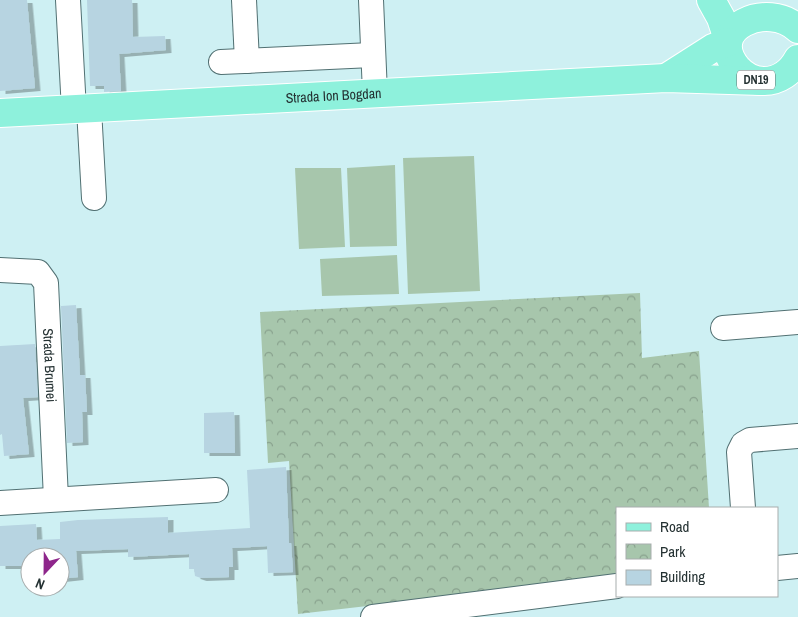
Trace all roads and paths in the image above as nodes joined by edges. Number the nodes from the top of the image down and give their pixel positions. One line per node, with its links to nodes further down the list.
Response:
1 (68, 0): 15 (street)
2 (244, 0): 9 (street)
3 (371, 0): 7 (street)
4 (711, 0): 6 (main road, DN19)
5 (783, 14): 6 (main road)
6 (728, 40): 11 (main road); 12 (main road, DN19)
7 (372, 55): 9 (street); 13 (street)
8 (798, 59): 12 (main road, DN19)
9 (247, 61): 10 (street)
10 (222, 62)
11 (666, 78): 12 (main road, Strada Ion Bogdan); 13 (main road, Strada Ion Bogdan)
12 (764, 81): 14 (main road, DN19)
13 (375, 93): 15 (main road, Strada Ion Bogdan)
14 (798, 94)
15 (81, 109): 16 (main road, Strada Ion Bogdan); 17 (street)
16 (0, 113)
17 (94, 198)
18 (0, 270): 23 (street, Strada Brumei)
19 (798, 322): 20 (street)
20 (723, 328)
21 (798, 436): 25 (street)
22 (216, 490): 23 (street)
23 (56, 499): 24 (street)
24 (0, 503)
25 (743, 507)
26 (798, 566): 27 (street)
27 (778, 568)
28 (616, 586): 29 (street)
29 (472, 611): 30 (street)
30 (373, 617)

